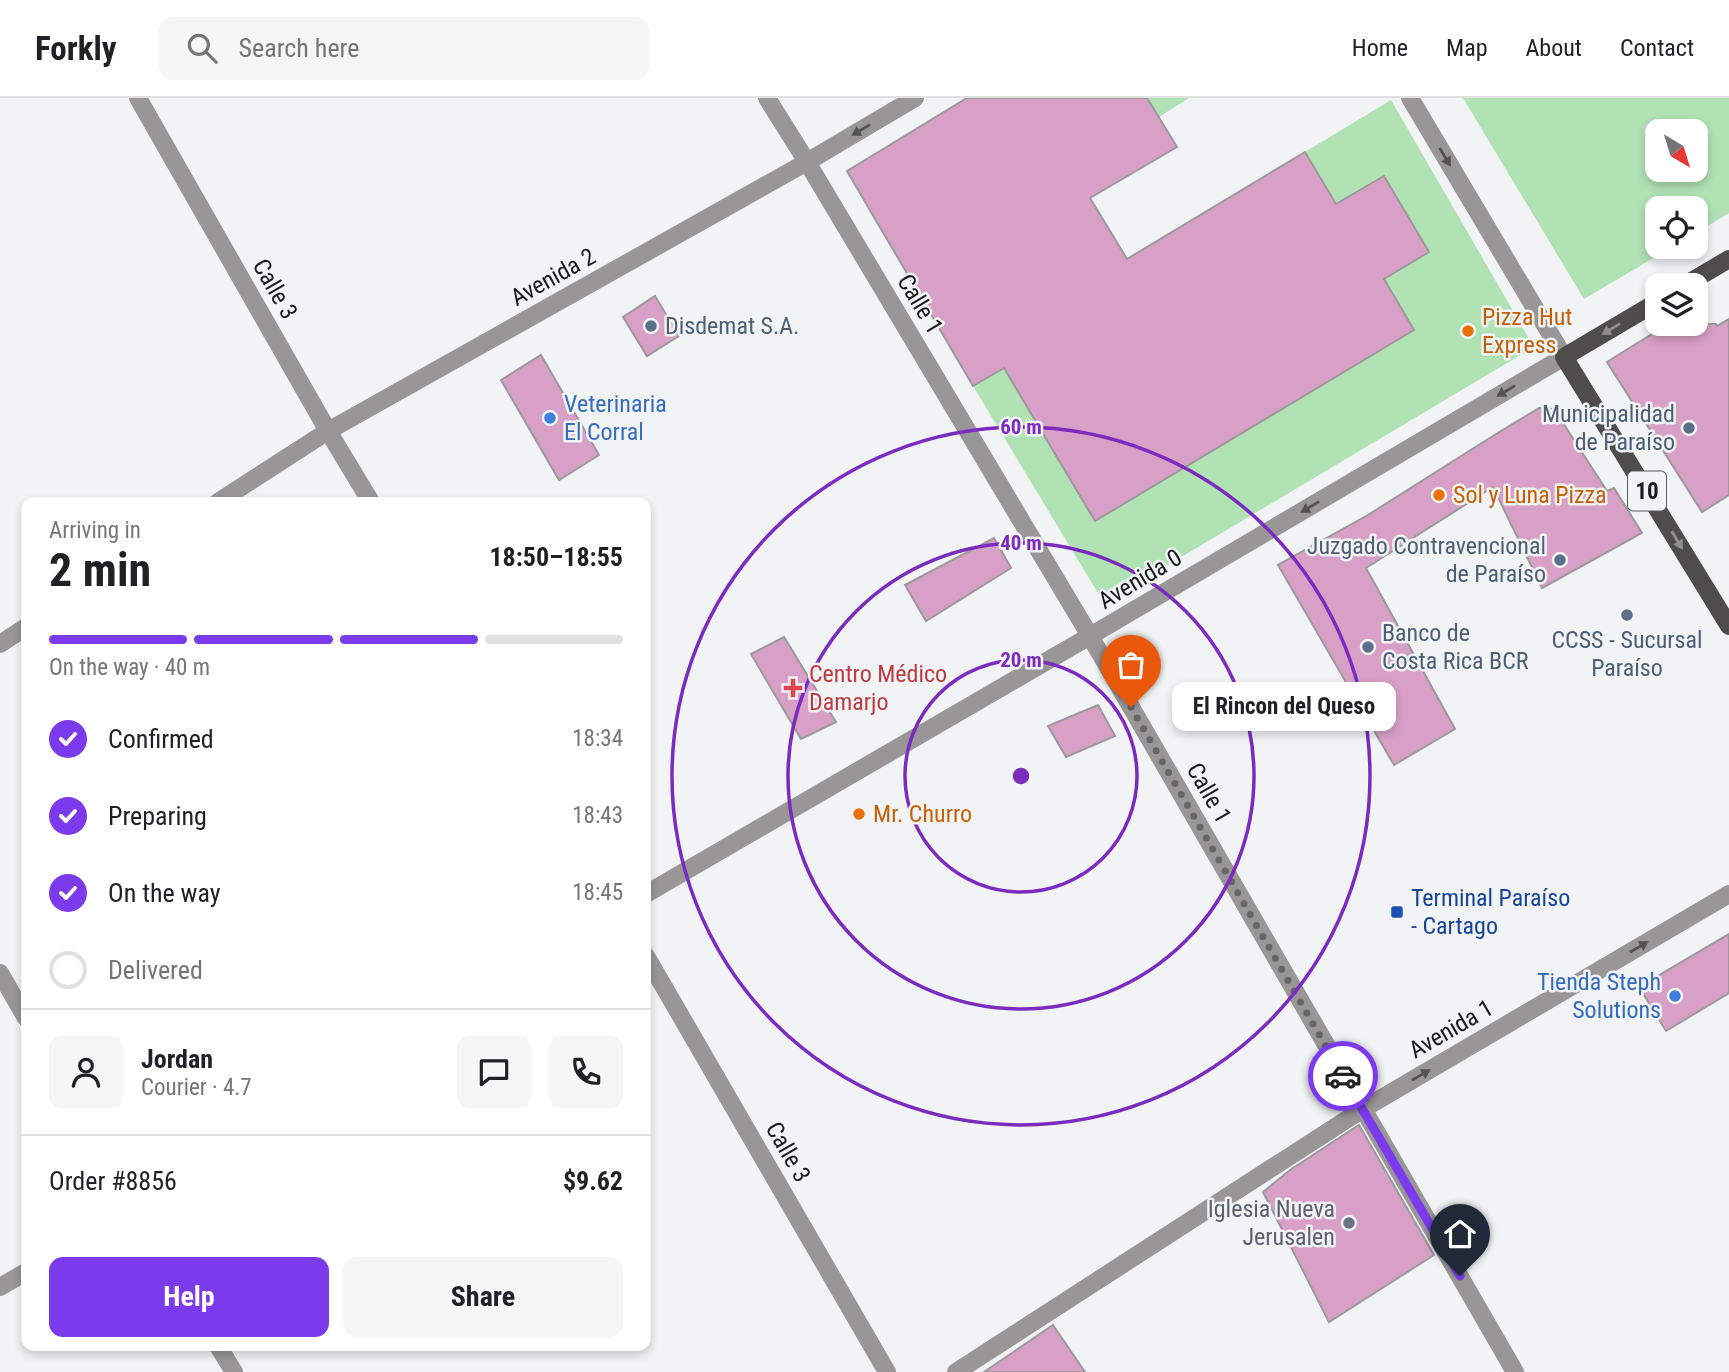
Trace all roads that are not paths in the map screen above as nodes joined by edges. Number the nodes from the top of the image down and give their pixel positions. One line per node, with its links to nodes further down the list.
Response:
1 (138, 98): 10 (street, Calle 3)
2 (767, 98): 5 (street, Calle 1)
3 (915, 98): 5 (street, Avenida 2, one-way to 5)
4 (1410, 98): 9 (street, one-way to 9)
5 (807, 162): 10 (street, Avenida 2); 15 (street, Calle 1)
6 (1729, 260): 7 (main road)
7 (1706, 273)
8 (1645, 309): 9 (main road, Avenida 0, one-way to 9)
9 (1564, 356): 13 (main road, 10, one-way to 13); 15 (street, Avenida 0, one-way to 15)
10 (328, 431): 11 (street, Avenida 2); 12 (street, Calle 3)
11 (226, 497)
12 (369, 497)
13 (1729, 626)
14 (21, 630): 16 (street)
15 (1090, 636): 17 (street, Avenida 0); 22 (street, Calle 1)
16 (0, 644)
17 (651, 891)
18 (1729, 894): 22 (street, Avenida 1, one-way to 18)
19 (651, 965): 27 (street, Calle 3)
20 (0, 973): 21 (street)
21 (21, 1009)
22 (1363, 1109): 28 (street, Avenida 1); 29 (street, Calle 1)
23 (21, 1275): 24 (street)
24 (0, 1287)
25 (221, 1351): 26 (street)
26 (234, 1372)
27 (887, 1372)
28 (956, 1372)
29 (1515, 1372)

